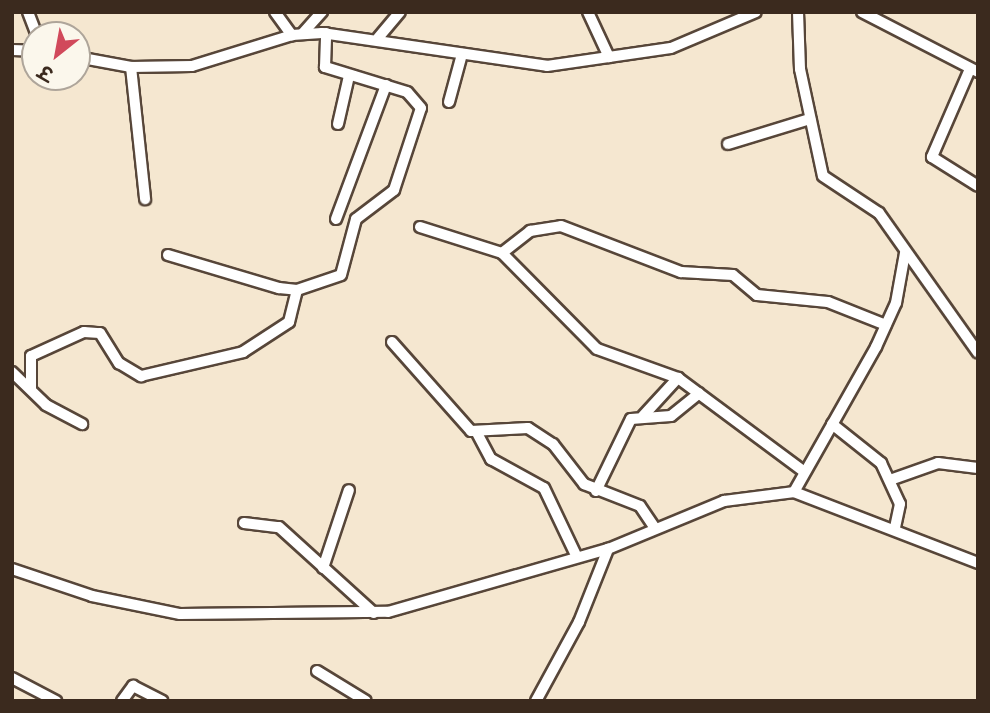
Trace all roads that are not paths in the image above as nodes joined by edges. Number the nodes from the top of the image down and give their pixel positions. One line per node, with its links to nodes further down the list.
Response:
1 (275, 12): 9 (street)
2 (321, 12): 9 (street)
3 (400, 12): 10 (street)
4 (588, 12): 12 (street)
5 (756, 12): 12 (street)
6 (798, 12): 19 (street)
7 (862, 12): 15 (street)
8 (326, 33): 9 (street); 10 (street); 16 (street)
9 (297, 35): 14 (street)
10 (378, 38): 11 (street)
11 (462, 54): 12 (street); 18 (street)
12 (609, 57)
13 (91, 59): 14 (street)
14 (131, 66): 23 (street)
15 (974, 70): 22 (street)
16 (349, 76): 17 (street); 20 (street)
17 (386, 85): 24 (street); 29 (street)
18 (449, 102)
19 (810, 119): 21 (street); 27 (street)
20 (338, 124)
21 (728, 144)
22 (978, 187)
23 (145, 199)
24 (336, 219)
25 (420, 227): 26 (street)
26 (502, 253): 30 (street); 34 (street)
27 (905, 253): 30 (street); 32 (street)
28 (168, 255): 29 (street)
29 (298, 290): 35 (street)
30 (886, 325): 39 (street)
31 (393, 342): 40 (street)
32 (978, 353)
33 (12, 372): 35 (street)
34 (678, 378): 36 (street); 37 (street)
35 (31, 388): 38 (street)
36 (699, 393): 37 (street); 42 (street)
37 (643, 416): 45 (street)
38 (82, 424)
39 (832, 425): 42 (street); 43 (street)
40 (477, 433): 45 (street); 51 (street)
41 (978, 468): 43 (street)
42 (803, 471): 46 (street)
43 (890, 480): 48 (street)
44 (349, 489): 53 (street)
45 (596, 491): 49 (street)
46 (794, 492): 48 (street); 49 (street)
47 (244, 523): 53 (street)
48 (895, 527): 52 (street)
49 (655, 528): 50 (street)
50 (608, 549): 51 (street); 62 (street)
51 (576, 555): 55 (street)
52 (978, 563)
53 (323, 568): 55 (street)
54 (12, 569): 55 (street)
55 (370, 613)
56 (317, 671): 61 (street)
57 (12, 678): 58 (street)
58 (56, 701)
59 (122, 701): 60 (street)
60 (162, 701)
61 (366, 701)
62 (536, 701)

